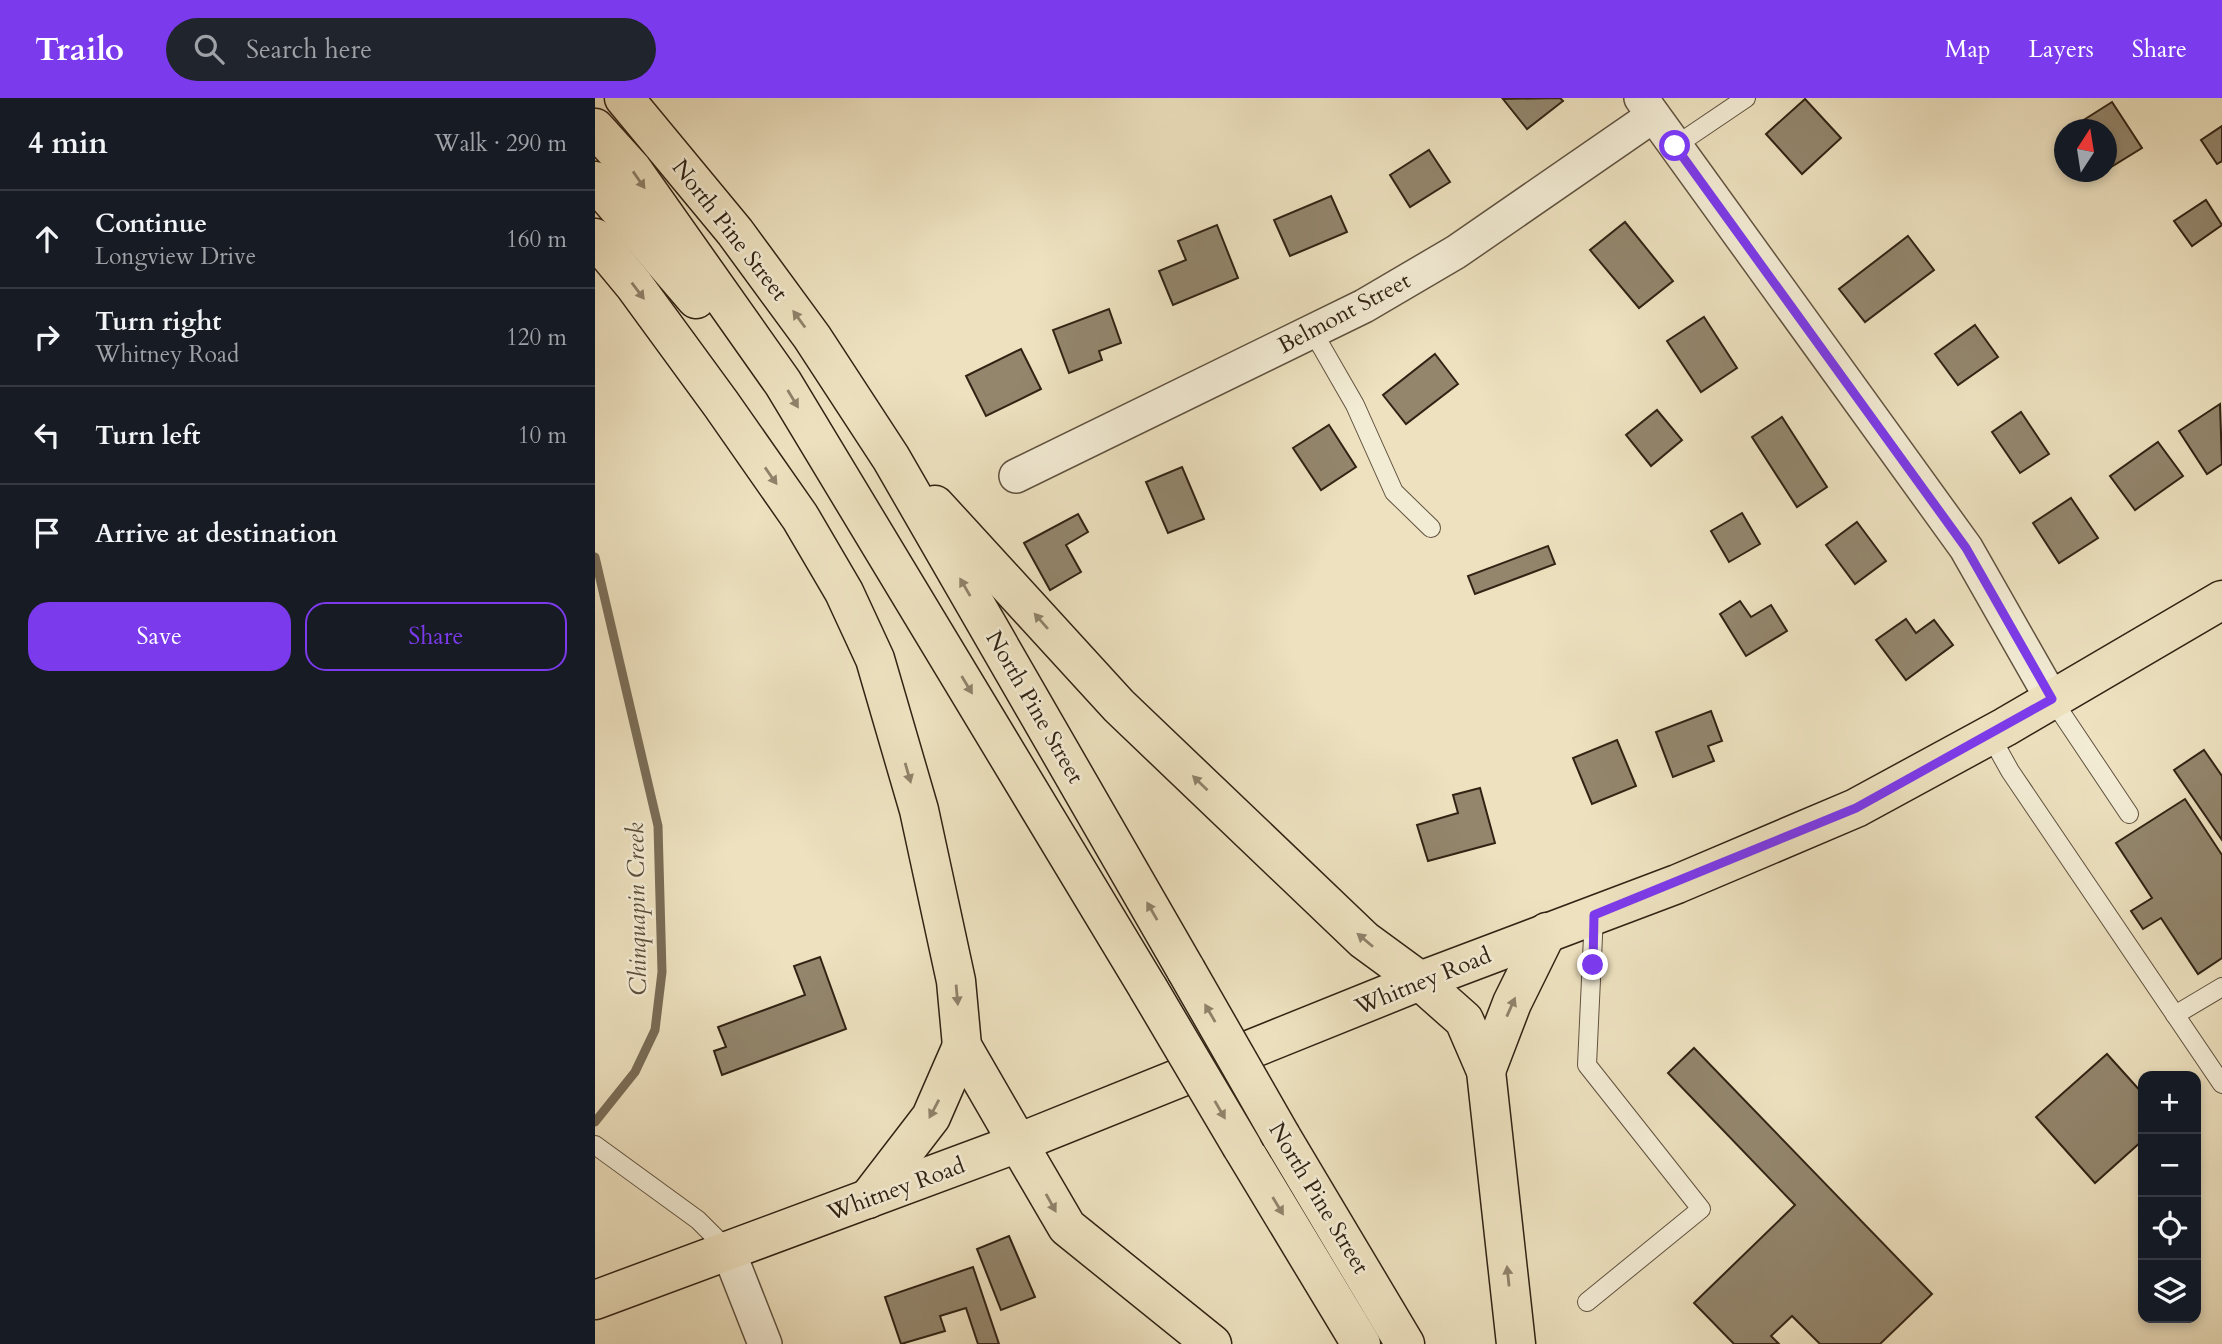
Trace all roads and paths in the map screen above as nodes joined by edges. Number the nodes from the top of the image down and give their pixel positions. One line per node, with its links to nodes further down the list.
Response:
1 (624, 98): 8 (main road, North Pine Street)
2 (658, 98): 8 (main road)
3 (1746, 98): 6 (lane)
4 (1647, 107): 6 (street); 10 (street, Belmont Street)
5 (595, 128): 11 (main road, North Pine Street, one-way to 11)
6 (1675, 146): 16 (street)
7 (595, 181): 11 (main road)
8 (735, 232): 12 (main road, North Pine Street, one-way to 8)
9 (595, 238): 24 (main road, one-way to 24)
10 (1313, 332): 13 (street, Belmont Street); 14 (lane)
11 (754, 343): 35 (main road, North Pine Street, one-way to 35, bridge)
12 (891, 458): 21 (main road, one-way to 12); 36 (main road, North Pine Street, one-way to 12, bridge)
13 (1016, 476)
14 (1431, 528)
15 (2222, 600): 16 (main road, Whitney Road)
16 (2052, 699): 17 (main road, Whitney Road); 18 (lane)
17 (1990, 735): 19 (main road, Whitney Road); 23 (lane)
18 (2129, 814)
19 (1594, 915): 20 (main road, Whitney Road); 32 (lane)
20 (1547, 932): 21 (main road, Whitney Road); 25 (main road, one-way to 20)
21 (1419, 981): 25 (main road); 27 (main road, Whitney Road)
22 (2222, 987): 23 (lane)
23 (2175, 1015): 26 (lane)
24 (963, 1046): 27 (main road); 29 (main road, one-way to 29)
25 (1486, 1071): 37 (main road, one-way to 25)
26 (2222, 1084)
27 (1018, 1143): 29 (main road, Whitney Road); 34 (main road, one-way to 34)
28 (597, 1147): 30 (lane)
29 (868, 1199): 30 (main road, Whitney Road)
30 (728, 1250): 31 (main road, Whitney Road); 33 (street)
31 (595, 1300)
32 (1587, 1302)
33 (765, 1344)
34 (1212, 1344)
35 (1361, 1344)
36 (1405, 1344)
37 (1516, 1344)

